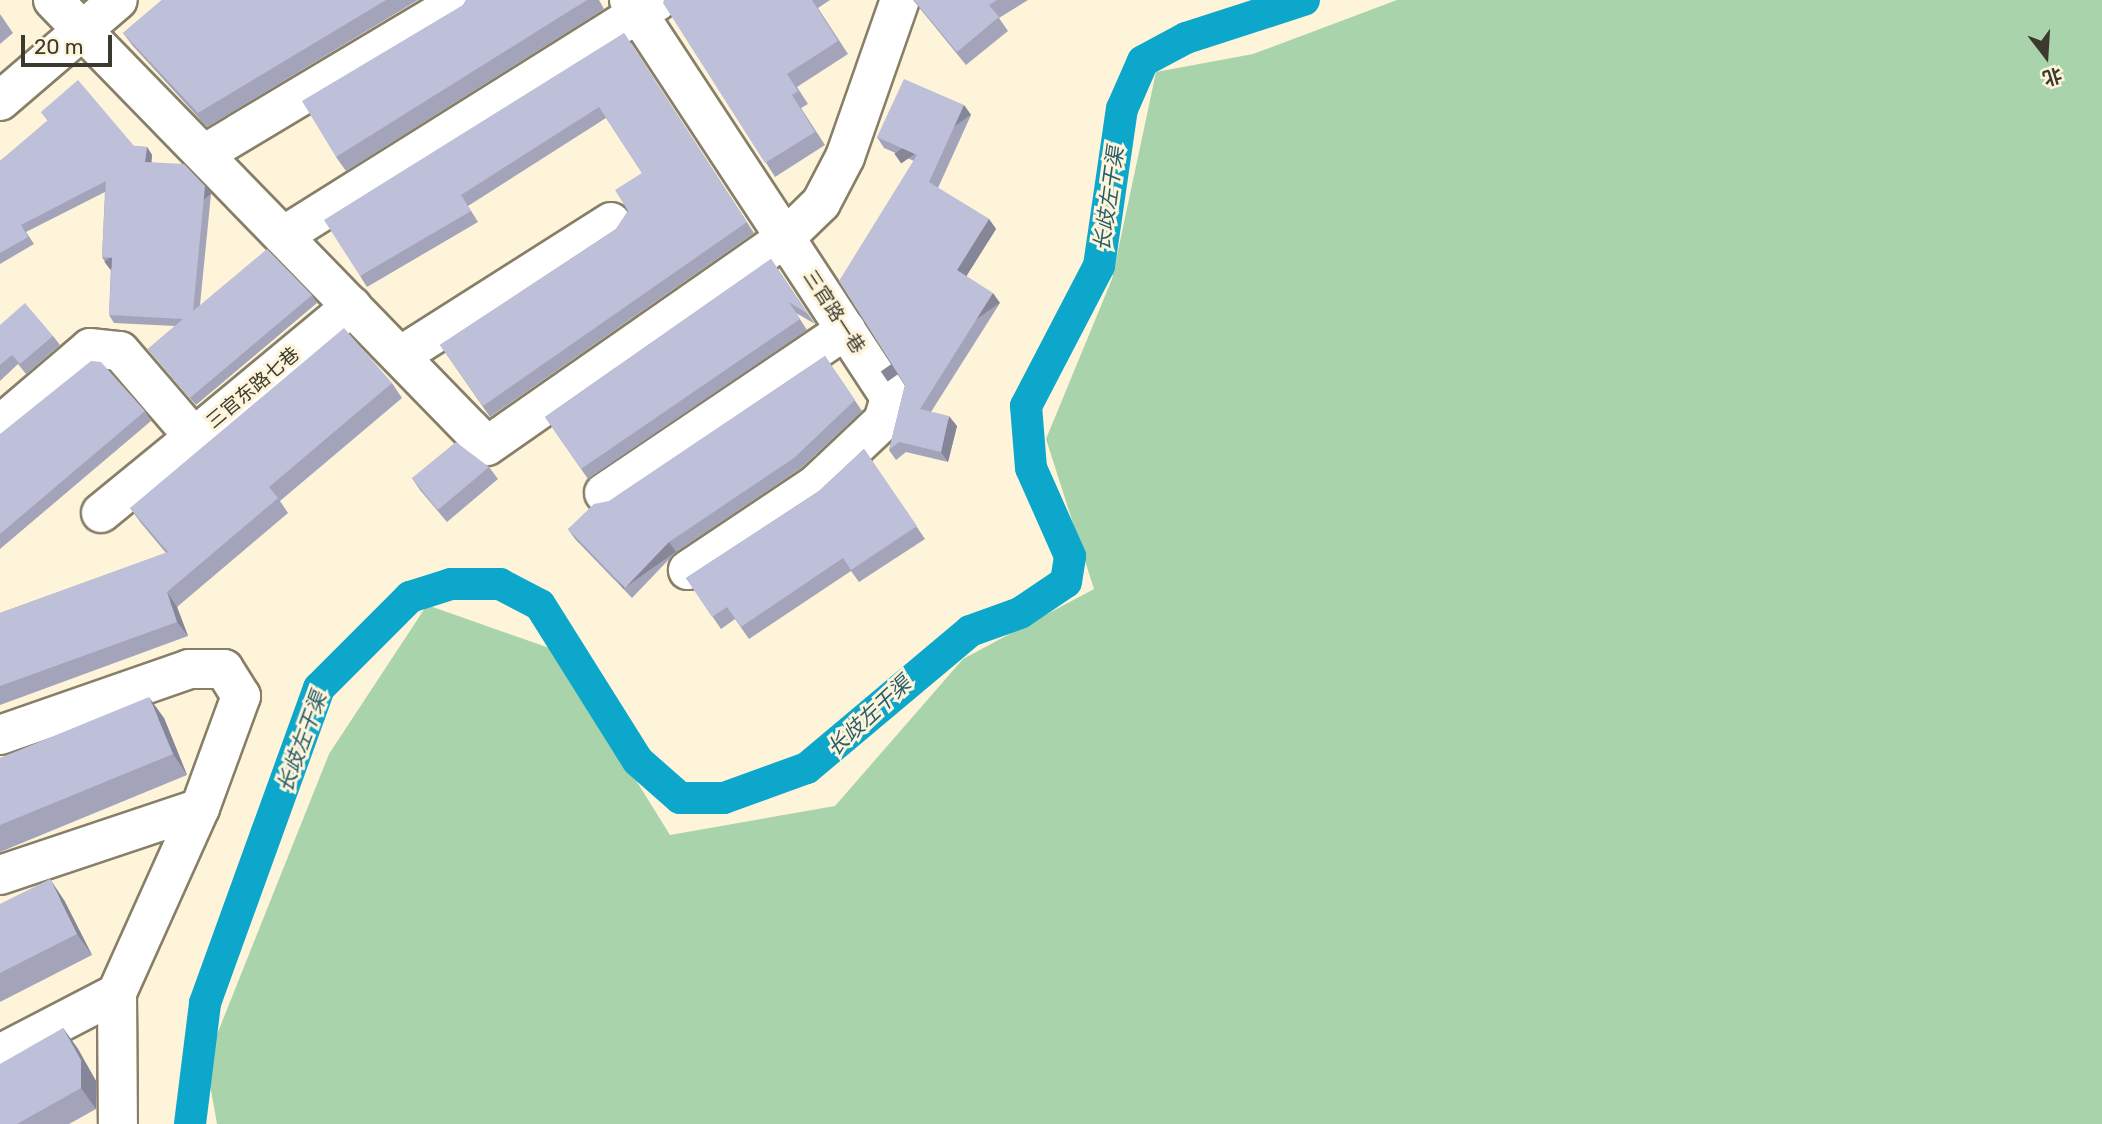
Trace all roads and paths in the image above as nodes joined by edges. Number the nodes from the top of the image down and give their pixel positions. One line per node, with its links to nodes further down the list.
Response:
1 (53, 0): 6 (street)
2 (118, 0): 6 (street)
3 (461, 0): 8 (street)
4 (900, 0): 11 (street)
5 (642, 4): 10 (street); 11 (street, 三官路一巷)
6 (85, 28): 7 (street); 8 (street)
7 (0, 102)
8 (204, 154): 10 (street)
9 (611, 222): 14 (street)
10 (283, 236): 12 (street)
11 (785, 238): 13 (street, 三官路一巷); 14 (street)
12 (352, 306): 14 (street); 16 (street, 三官东路七巷)
13 (846, 330): 17 (street); 19 (street, 三官路一巷)
14 (400, 356)
15 (0, 425): 16 (street, 三官东路七巷)
16 (194, 438): 18 (street)
17 (604, 493)
18 (101, 513)
19 (688, 570)
20 (0, 735): 21 (street)
21 (200, 807): 22 (street); 23 (street)
22 (0, 875)
23 (117, 993): 24 (street); 25 (street)
24 (0, 1054)
25 (118, 1124)

